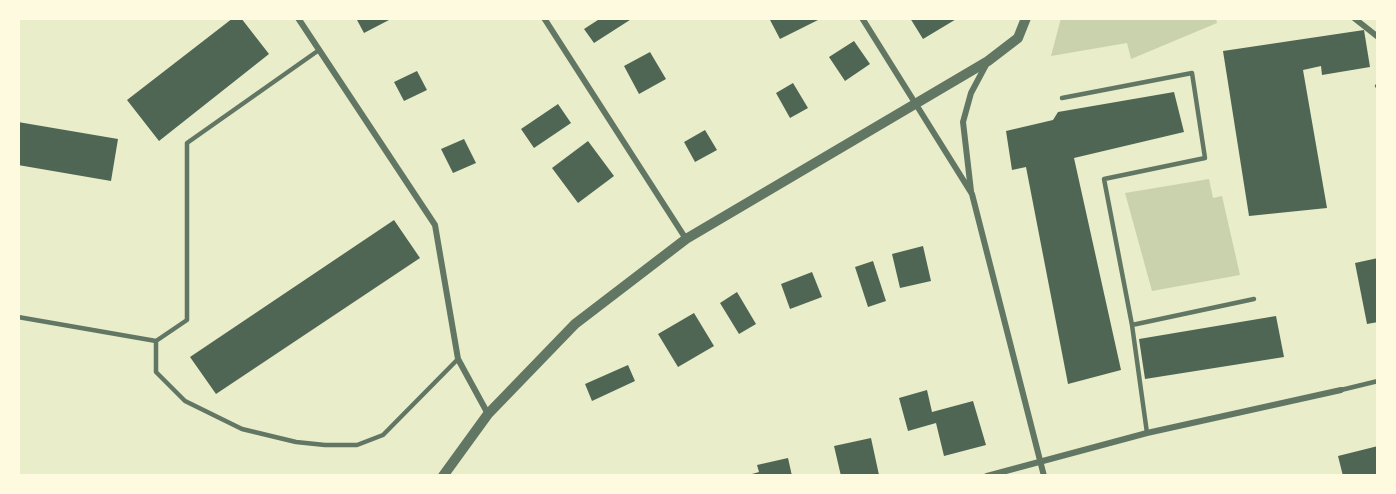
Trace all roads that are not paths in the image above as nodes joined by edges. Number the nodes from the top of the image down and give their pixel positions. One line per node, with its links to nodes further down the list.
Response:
1 (298, 18): 7 (street)
2 (544, 18): 12 (street)
3 (862, 18): 10 (street)
4 (1026, 18): 8 (street)
5 (1354, 18): 6 (street)
6 (1378, 37)
7 (319, 50): 16 (lane); 17 (street)
8 (988, 61): 10 (street); 11 (street)
9 (1062, 98): 15 (lane)
10 (916, 103): 11 (street); 12 (street)
11 (972, 194): 22 (street)
12 (686, 239): 20 (street)
13 (1254, 299): 15 (lane)
14 (18, 317): 16 (lane)
15 (1132, 325): 21 (lane)
16 (156, 341): 17 (lane)
17 (458, 359): 20 (street)
18 (1378, 381): 19 (lane)
19 (1341, 390): 21 (street)
20 (488, 414): 23 (street)
21 (1147, 433): 22 (street)
22 (1040, 462): 24 (street); 25 (street)
23 (443, 476)
24 (987, 476)
25 (1044, 476)

